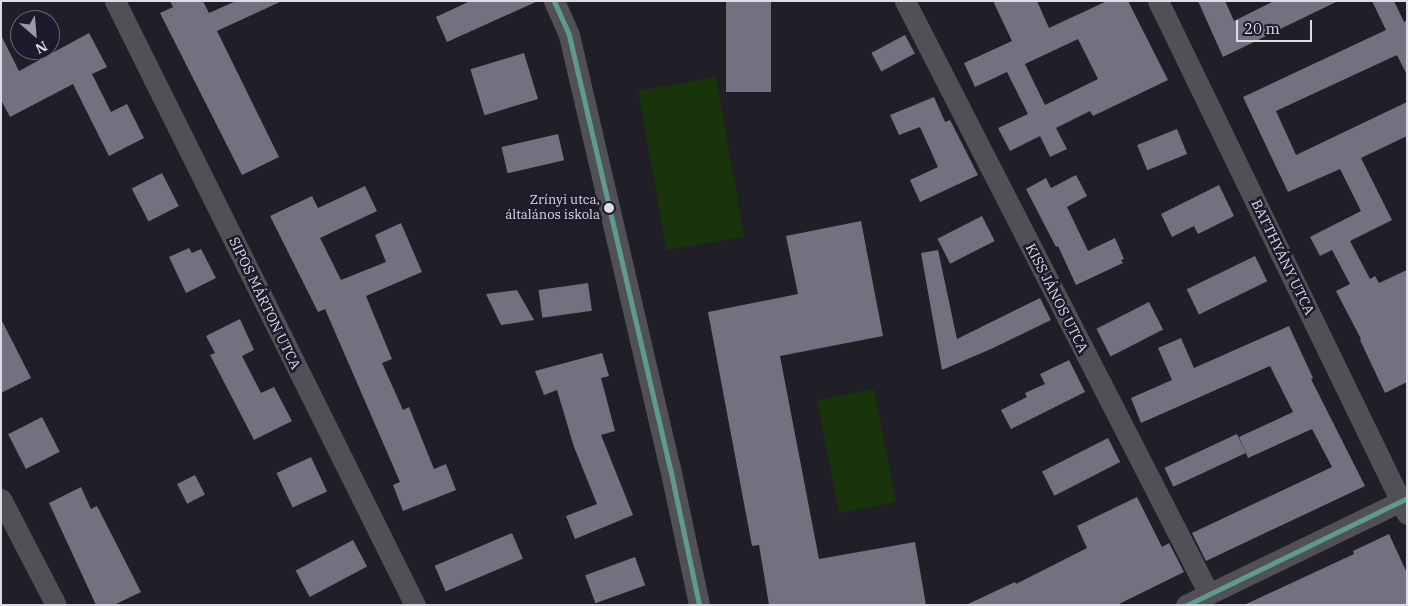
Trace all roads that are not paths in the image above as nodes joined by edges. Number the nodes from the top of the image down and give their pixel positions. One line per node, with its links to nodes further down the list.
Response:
1 (115, 1): 9 (street, SIPOS MÁRTON UTCA)
2 (554, 1): 10 (street)
3 (905, 1): 7 (street, KISS JÁNOS UTCA)
4 (1158, 1): 6 (street, BATTHYÁNY UTCA)
5 (1, 499): 8 (street)
6 (1405, 504): 7 (street)
7 (1198, 601)
8 (56, 605)
9 (415, 605)
10 (699, 605)

